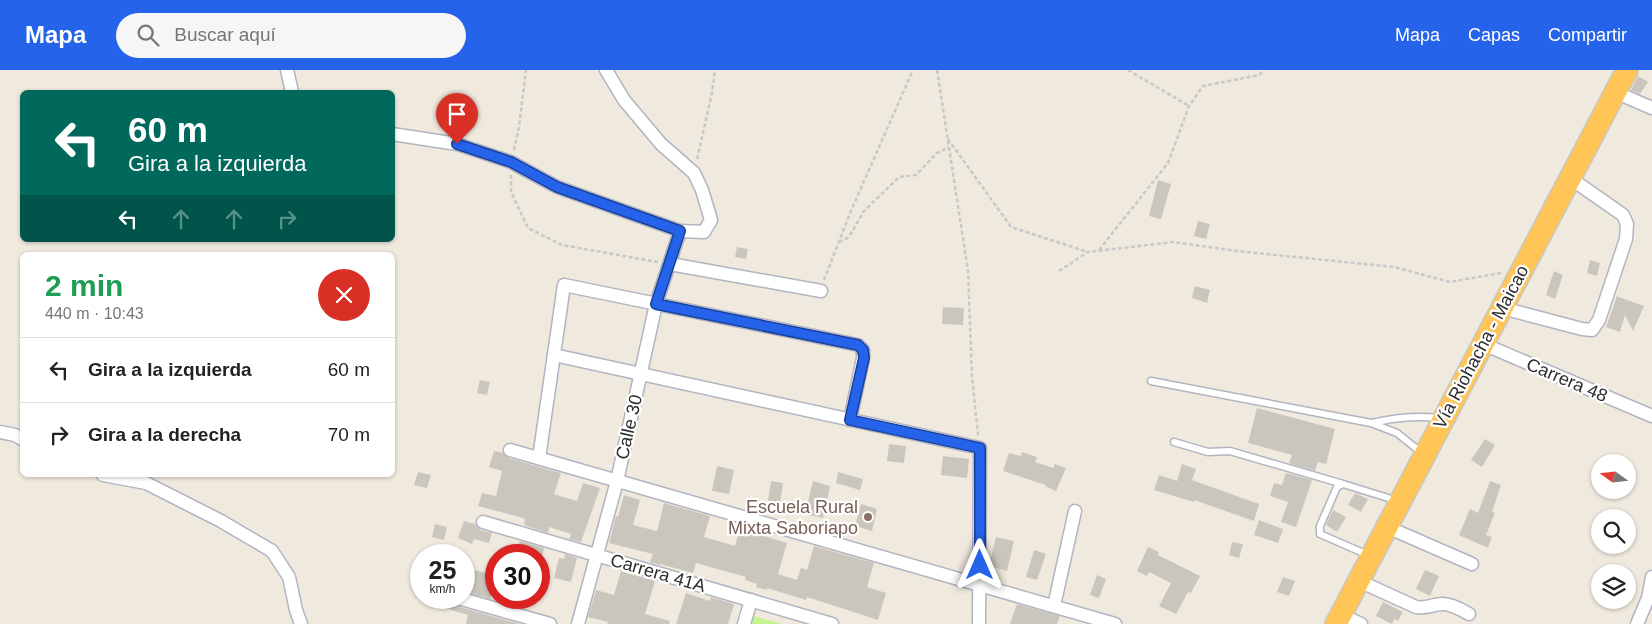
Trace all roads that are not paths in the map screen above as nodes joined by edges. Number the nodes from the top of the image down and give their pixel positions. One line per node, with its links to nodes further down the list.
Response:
1 (287, 70): 4 (street)
2 (606, 70): 9 (street)
3 (1626, 70): 5 (highway, Vía Riohacha - Maicao)
4 (292, 90)
5 (1615, 92): 6 (street); 8 (highway, Vía Riohacha - Maicao)
6 (1652, 108)
7 (395, 134): 9 (street)
8 (1570, 178): 13 (highway, Vía Riohacha - Maicao); 13 (street)
9 (680, 231): 10 (street, Calle 30)
10 (670, 264): 11 (street); 12 (street, Calle 30)
11 (821, 290)
12 (656, 304): 15 (street); 16 (street, Calle 30); 20 (street)
13 (1502, 308): 14 (highway, Vía Riohacha - Maicao)
14 (1483, 344): 18 (street, Carrera 48); 19 (highway, Vía Riohacha - Maicao)
15 (554, 355): 16 (street); 27 (street)
16 (641, 374): 20 (street); 29 (street, Calle 30)
17 (1151, 381): 21 (lane)
18 (1652, 416)
19 (1444, 418): 21 (lane); 26 (highway, Vía Riohacha - Maicao)
20 (850, 420): 40 (street)
21 (1371, 423): 26 (lane)
22 (0, 432): 23 (street)
23 (20, 438)
24 (1174, 442): 30 (lane)
25 (510, 450): 27 (street)
26 (1424, 455): 31 (highway, Vía Riohacha - Maicao)
27 (539, 458): 29 (street)
28 (113, 477): 47 (street)
29 (617, 480): 35 (street, Calle 30); 40 (street)
30 (1343, 484): 31 (lane); 36 (lane)
31 (1400, 502): 34 (highway, Vía Riohacha - Maicao)
32 (1075, 511): 44 (street)
33 (483, 522): 35 (street, Carrera 41A)
34 (1386, 527): 36 (highway, Vía Riohacha - Maicao); 37 (street)
35 (597, 555): 42 (street, Carrera 41A); 49 (street, Calle 30)
36 (1372, 556): 39 (highway, Vía Riohacha - Maicao)
37 (1472, 564)
38 (1652, 577): 41 (street)
39 (1358, 581): 45 (street); 46 (highway, Vía Riohacha - Maicao)
40 (980, 585): 44 (street); 52 (street)
41 (1650, 599): 55 (street)
42 (751, 600): 50 (street); 51 (street, Carrera 41A)
43 (475, 603): 48 (street)
44 (1054, 606): 53 (street)
45 (1469, 614)
46 (1338, 620): 54 (street)
47 (301, 624)
48 (550, 624)
49 (578, 624)
50 (744, 624)
51 (832, 624)
52 (979, 624)
53 (1115, 624)
54 (1361, 624)
55 (1637, 624)

